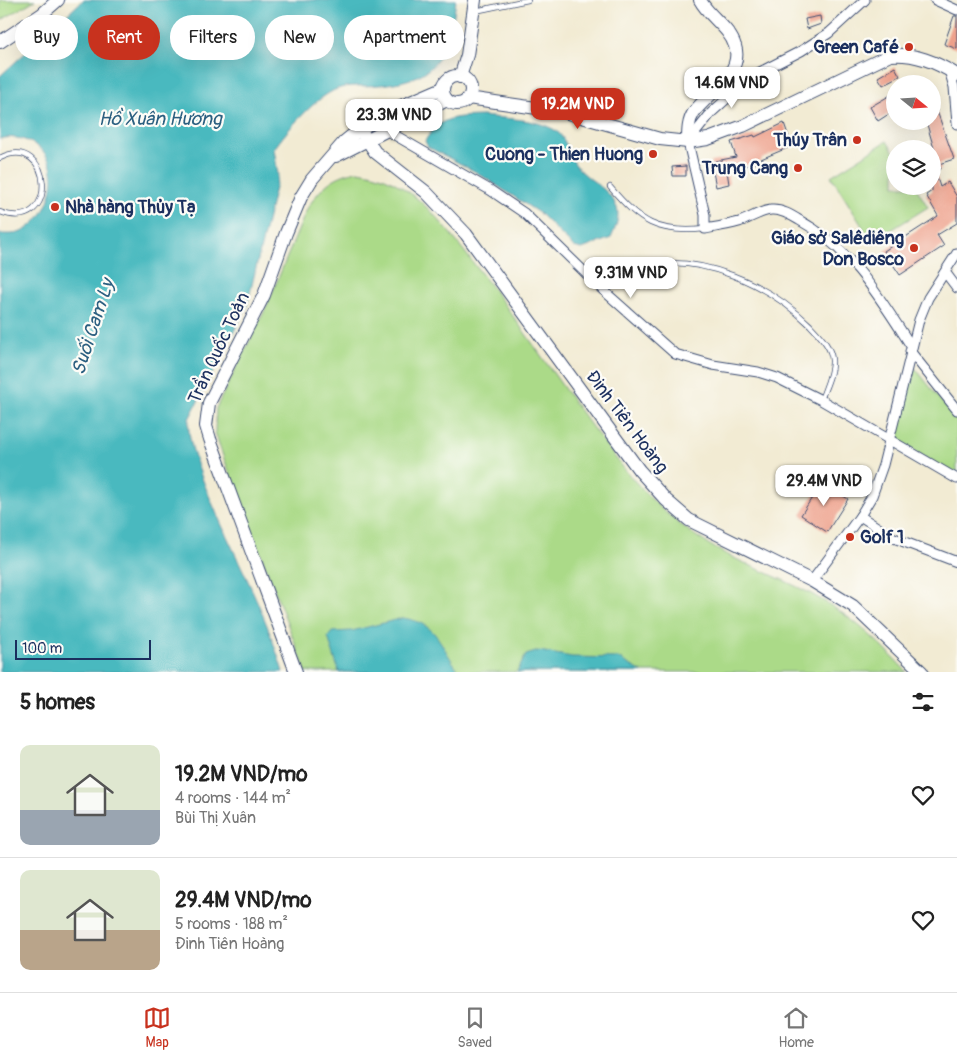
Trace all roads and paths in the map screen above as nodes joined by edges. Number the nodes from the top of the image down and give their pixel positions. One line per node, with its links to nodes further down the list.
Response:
1 (58, 0): 8 (main road)
2 (528, 0): 6 (lane)
3 (700, 0): 16 (main road)
4 (865, 0): 16 (street)
5 (935, 0): 7 (street)
6 (475, 6): 10 (main road)
7 (957, 10)
8 (0, 42)
9 (953, 72): 13 (street); 16 (main road)
10 (460, 77): 11 (main road); 12 (main road)
11 (445, 94): 12 (main road); 14 (main road, Trần Quốc Toản); 15 (main road, Trần Quốc Toản)
12 (468, 98): 16 (main road)
13 (957, 124)
14 (386, 130): 15 (main road, Trần Quốc Toản); 24 (street)
15 (363, 134): 32 (main road, Đinh Tiên Hoàng); 33 (main road, Trần Quốc Toản)
16 (688, 142): 20 (street)
17 (0, 158): 19 (lane)
18 (610, 186): 20 (lane)
19 (0, 212)
20 (705, 229): 25 (street)
21 (957, 253): 22 (street)
22 (945, 272): 23 (street); 25 (street)
23 (957, 288)
24 (604, 292): 26 (street); 26 (lane)
25 (911, 349): 27 (street); 28 (street)
26 (821, 400): 28 (street)
27 (957, 410)
28 (889, 441): 29 (street); 30 (street)
29 (957, 479)
30 (860, 516): 31 (street); 32 (street)
31 (957, 562)
32 (812, 582): 34 (main road, Đinh Tiên Hoàng)
33 (296, 672)
34 (922, 672)

